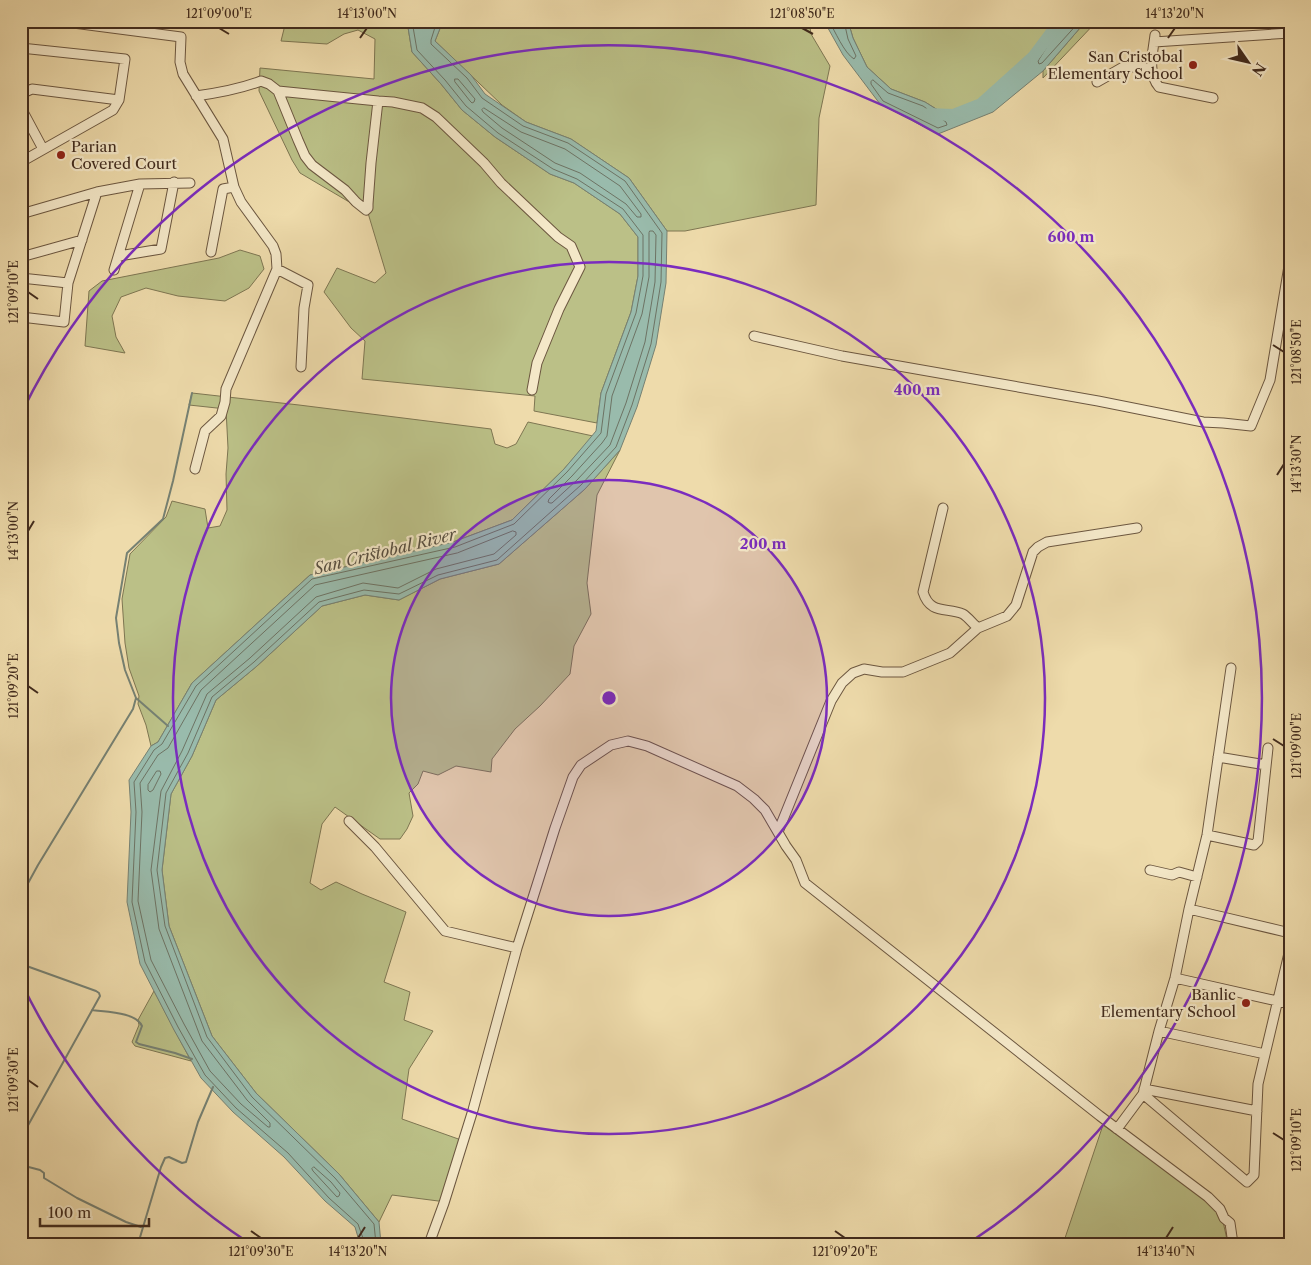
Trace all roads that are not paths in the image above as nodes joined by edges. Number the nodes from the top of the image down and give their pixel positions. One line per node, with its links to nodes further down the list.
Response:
1 (58, 21): 8 (street)
2 (1290, 33): 4 (street)
3 (21, 48): 10 (street)
4 (1152, 69): 5 (street); 9 (street)
5 (1097, 82)
6 (278, 91): 8 (street); 11 (street); 11 (street)
7 (21, 94): 10 (street)
8 (196, 96): 19 (street)
9 (1213, 98)
10 (119, 100): 14 (street)
11 (378, 101): 34 (street)
12 (21, 108): 13 (street)
13 (24, 120): 14 (street)
14 (43, 149): 15 (street)
15 (21, 162)
16 (174, 182): 17 (street); 18 (street); 24 (street)
17 (190, 182)
18 (140, 184): 20 (street); 24 (street)
19 (234, 187): 23 (street); 28 (street)
20 (97, 192): 21 (street); 22 (street)
21 (21, 214)
22 (82, 240): 25 (street); 30 (street)
23 (211, 252)
24 (119, 256): 27 (street)
25 (21, 257)
26 (1290, 260): 32 (street)
27 (114, 270)
28 (277, 270): 33 (street); 35 (street)
29 (21, 278): 30 (street)
30 (68, 283): 31 (street)
31 (21, 317)
32 (754, 336)
33 (301, 367)
34 (532, 390)
35 (195, 469)
36 (943, 508): 38 (street)
37 (1137, 528): 38 (street)
38 (978, 628): 44 (street)
39 (1231, 668): 41 (street)
40 (1268, 748): 42 (street)
41 (1218, 757): 42 (street); 45 (street)
42 (1266, 764): 45 (street)
43 (349, 821): 50 (street)
44 (778, 832): 50 (street); 59 (street)
45 (1206, 835): 47 (street)
46 (1150, 870): 47 (street)
47 (1196, 877): 48 (street)
48 (1189, 909): 49 (street); 52 (street)
49 (1290, 933)
50 (517, 948): 60 (street)
51 (1290, 948): 53 (street)
52 (1175, 978): 53 (street); 55 (street)
53 (1278, 1002): 54 (street); 56 (street)
54 (1290, 1004)
55 (1159, 1031): 56 (street); 57 (street)
56 (1266, 1054): 58 (street)
57 (1143, 1091): 58 (street); 58 (street); 59 (street)
58 (1257, 1112)
59 (1117, 1129): 61 (street)
60 (429, 1244)
61 (1233, 1244)

